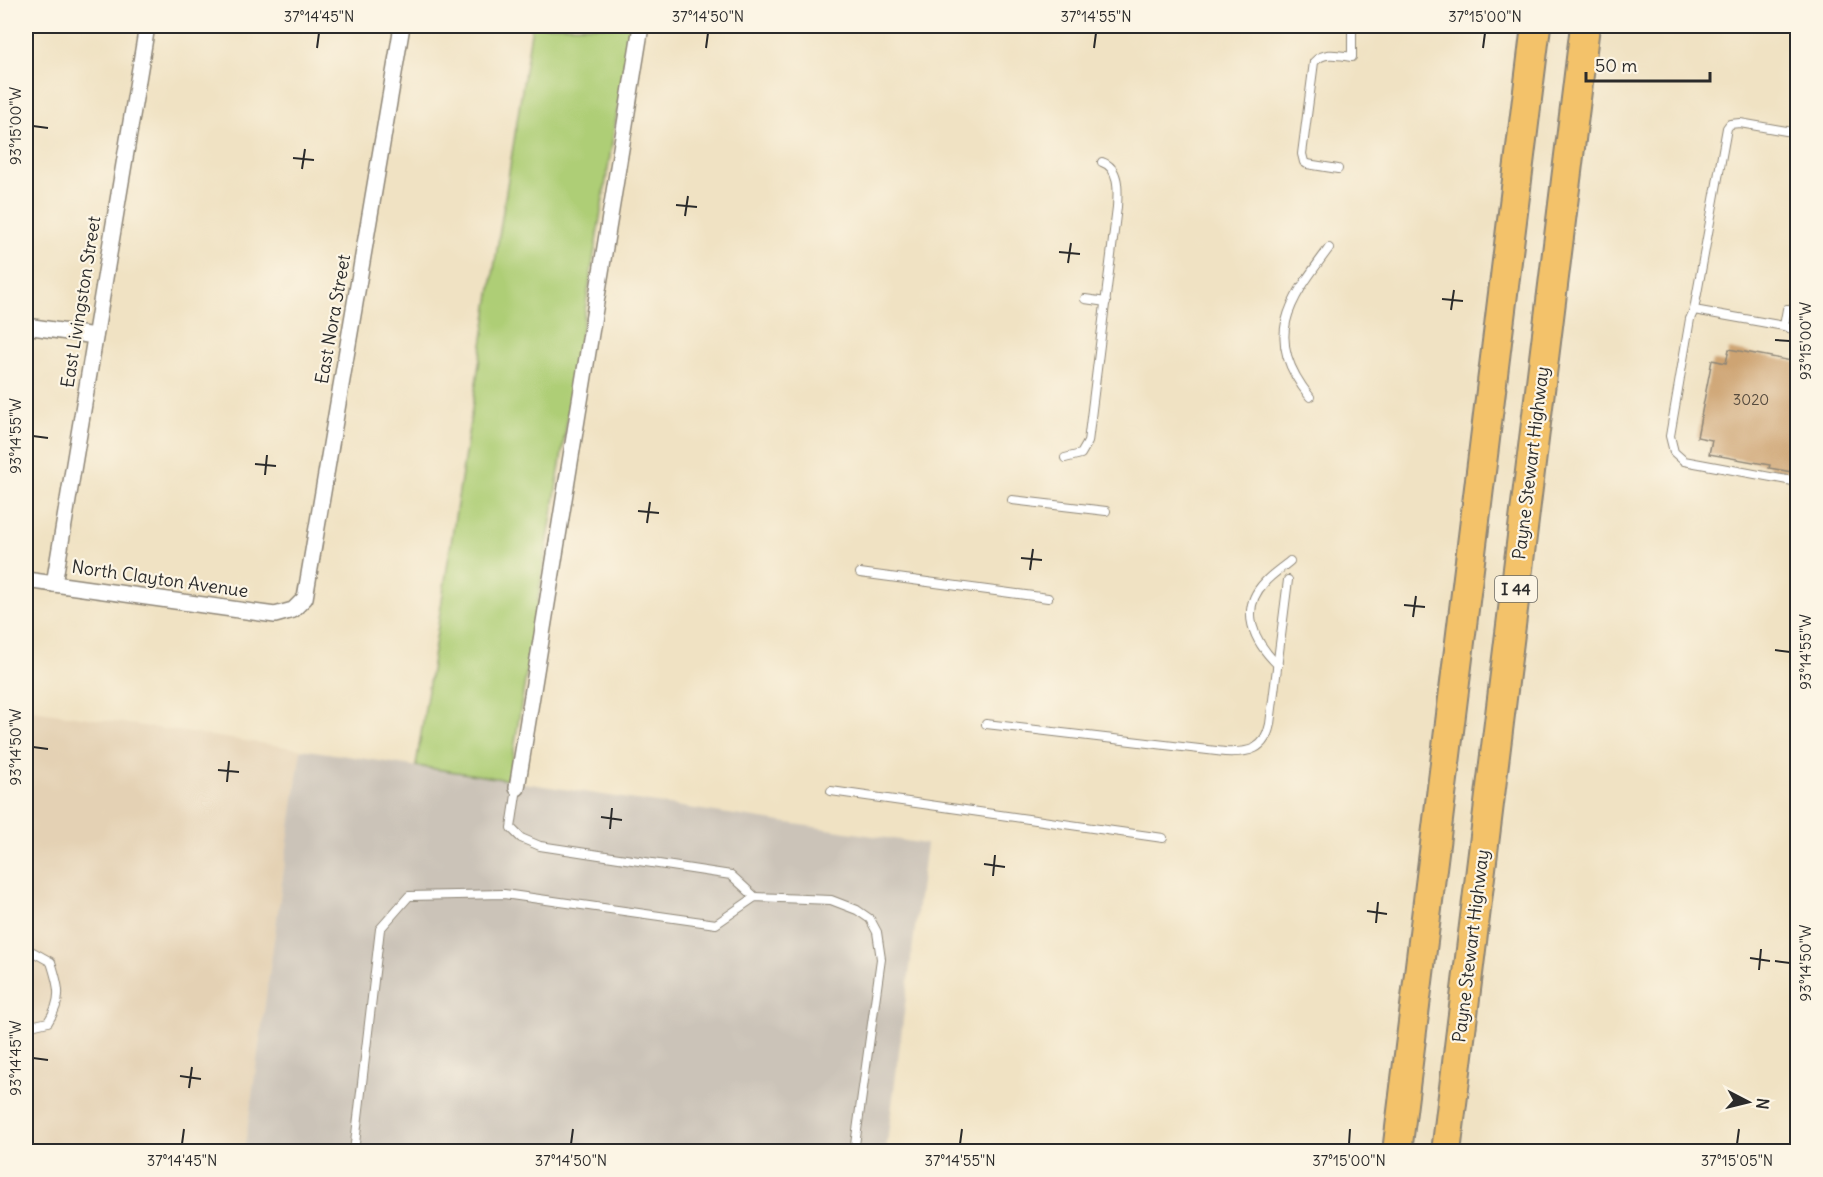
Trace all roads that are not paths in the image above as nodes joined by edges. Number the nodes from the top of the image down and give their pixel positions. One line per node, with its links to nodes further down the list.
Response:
1 (147, 26): 18 (street, East Livingston Street)
2 (402, 26): 30 (street, East Nora Street)
3 (641, 26): 33 (street)
4 (1353, 26): 9 (lane)
5 (1536, 26): 41 (highway)
6 (1585, 26): 42 (highway, Payne Stewart Highway / I 44)
7 (1797, 133): 13 (lane)
8 (1102, 162): 12 (lane)
9 (1338, 169)
10 (1329, 248): 19 (lane)
11 (1084, 299): 12 (lane)
12 (1106, 302): 20 (lane)
13 (1694, 309): 16 (lane); 21 (lane)
14 (1797, 311): 16 (lane)
15 (26, 326): 18 (street)
16 (1784, 326): 17 (lane)
17 (1794, 330)
18 (95, 336): 28 (street, East Livingston Street)
19 (1310, 397)
20 (1065, 458)
21 (1797, 482)
22 (1012, 500): 23 (lane)
23 (1106, 511)
24 (1290, 561): 31 (lane)
25 (860, 573): 29 (lane)
26 (26, 580): 28 (street, North Clayton Avenue)
27 (1288, 580): 31 (lane)
28 (54, 584): 30 (street, North Clayton Avenue)
29 (1048, 598)
30 (289, 612)
31 (1278, 665): 32 (lane)
32 (986, 724)
33 (517, 788): 36 (lane)
34 (831, 791): 35 (lane)
35 (1163, 838)
36 (754, 897): 39 (lane); 40 (lane)
37 (26, 955): 38 (lane)
38 (26, 1022)
39 (354, 1152)
40 (854, 1152)
41 (1397, 1152)
42 (1446, 1152)

